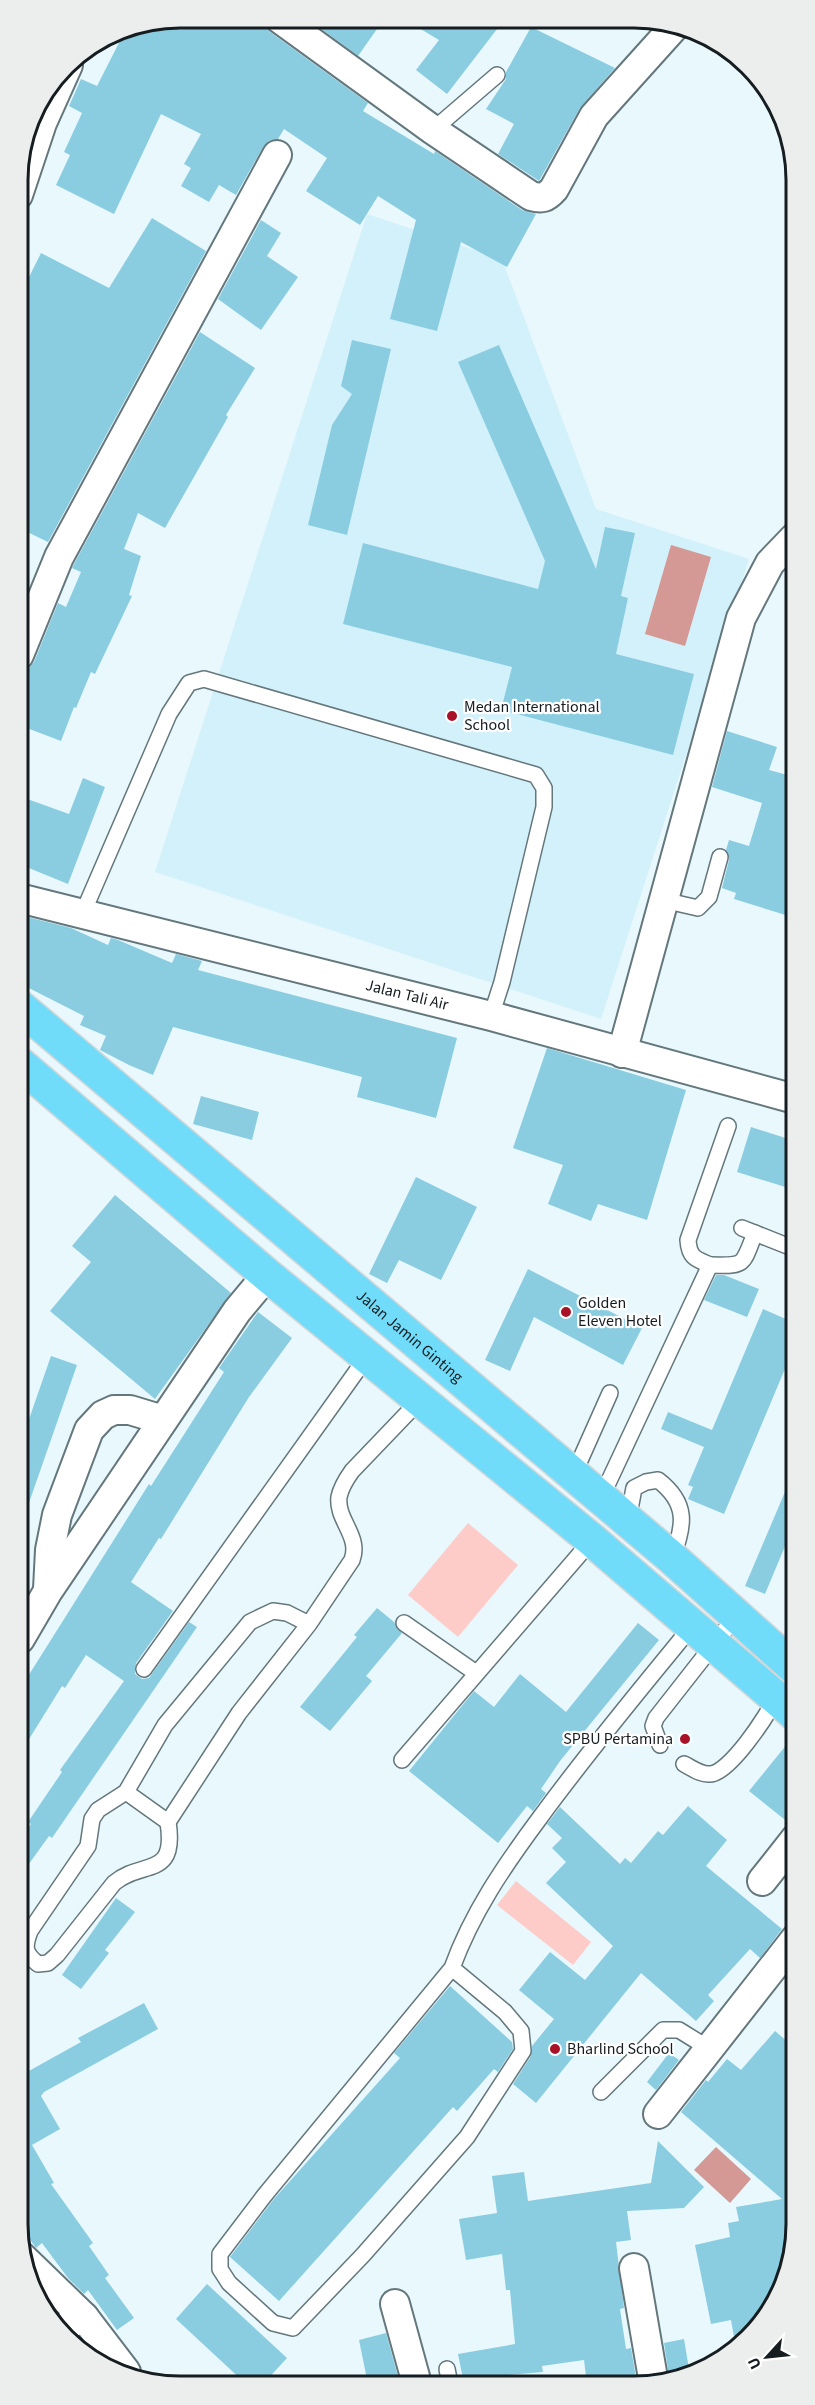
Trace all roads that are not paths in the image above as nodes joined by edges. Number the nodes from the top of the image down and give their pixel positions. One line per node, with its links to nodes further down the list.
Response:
1 (292, 28): 5 (street)
2 (669, 33): 5 (street)
3 (497, 75): 5 (lane)
4 (54, 96): 7 (street)
5 (433, 130)
6 (278, 155): 9 (street)
7 (31, 157)
8 (786, 546): 12 (street)
9 (29, 631)
10 (720, 857): 12 (lane)
11 (29, 900): 13 (street, Jalan Tali Air)
12 (663, 900): 16 (street)
13 (82, 915): 15 (street, Jalan Tali Air); 15 (lane)
14 (29, 1014): 27 (highway, Jalan Jamin Ginting)
15 (491, 1016): 16 (street, Jalan Tali Air)
16 (622, 1053): 18 (street, Jalan Tali Air)
17 (29, 1071): 22 (highway)
18 (786, 1097)
19 (728, 1126): 21 (lane)
20 (786, 1245): 21 (lane)
21 (710, 1265): 28 (lane)
22 (267, 1275): 23 (highway); 26 (street)
23 (366, 1358): 25 (highway); 39 (lane)
24 (610, 1393): 27 (lane)
25 (420, 1400): 30 (highway); 35 (lane)
26 (163, 1420): 32 (street); 32 (street)
27 (573, 1476): 28 (highway, Jalan Jamin Ginting)
28 (601, 1498): 29 (highway, Jalan Jamin Ginting)
29 (628, 1520): 31 (highway, Jalan Jamin Ginting); 31 (lane)
30 (592, 1540): 37 (highway); 40 (lane)
31 (672, 1558): 33 (highway, Jalan Jamin Ginting)
32 (48, 1591): 36 (street)
33 (736, 1616): 37 (lane); 38 (highway, Jalan Jamin Ginting)
34 (404, 1623): 40 (lane)
35 (309, 1624): 45 (lane); 46 (lane)
36 (28, 1625)
37 (703, 1636): 41 (highway); 42 (lane); 52 (lane)
38 (786, 1661)
39 (144, 1669)
40 (476, 1673): 43 (lane)
41 (786, 1706): 44 (lane)
42 (660, 1745)
43 (402, 1760)
44 (684, 1764)
45 (126, 1792): 46 (lane); 49 (lane)
46 (168, 1822): 51 (lane)
47 (786, 1851): 48 (street)
48 (762, 1881)
49 (28, 1936)
50 (786, 1950): 53 (street)
51 (28, 1957)
52 (452, 1968): 52 (lane)
53 (708, 2048): 54 (lane); 55 (street)
54 (601, 2092)
55 (657, 2114)
56 (634, 2268): 61 (street)
57 (39, 2280): 59 (street)
58 (395, 2304): 62 (street)
59 (72, 2323): 60 (street)
60 (115, 2362)
61 (652, 2375)
62 (415, 2376)

